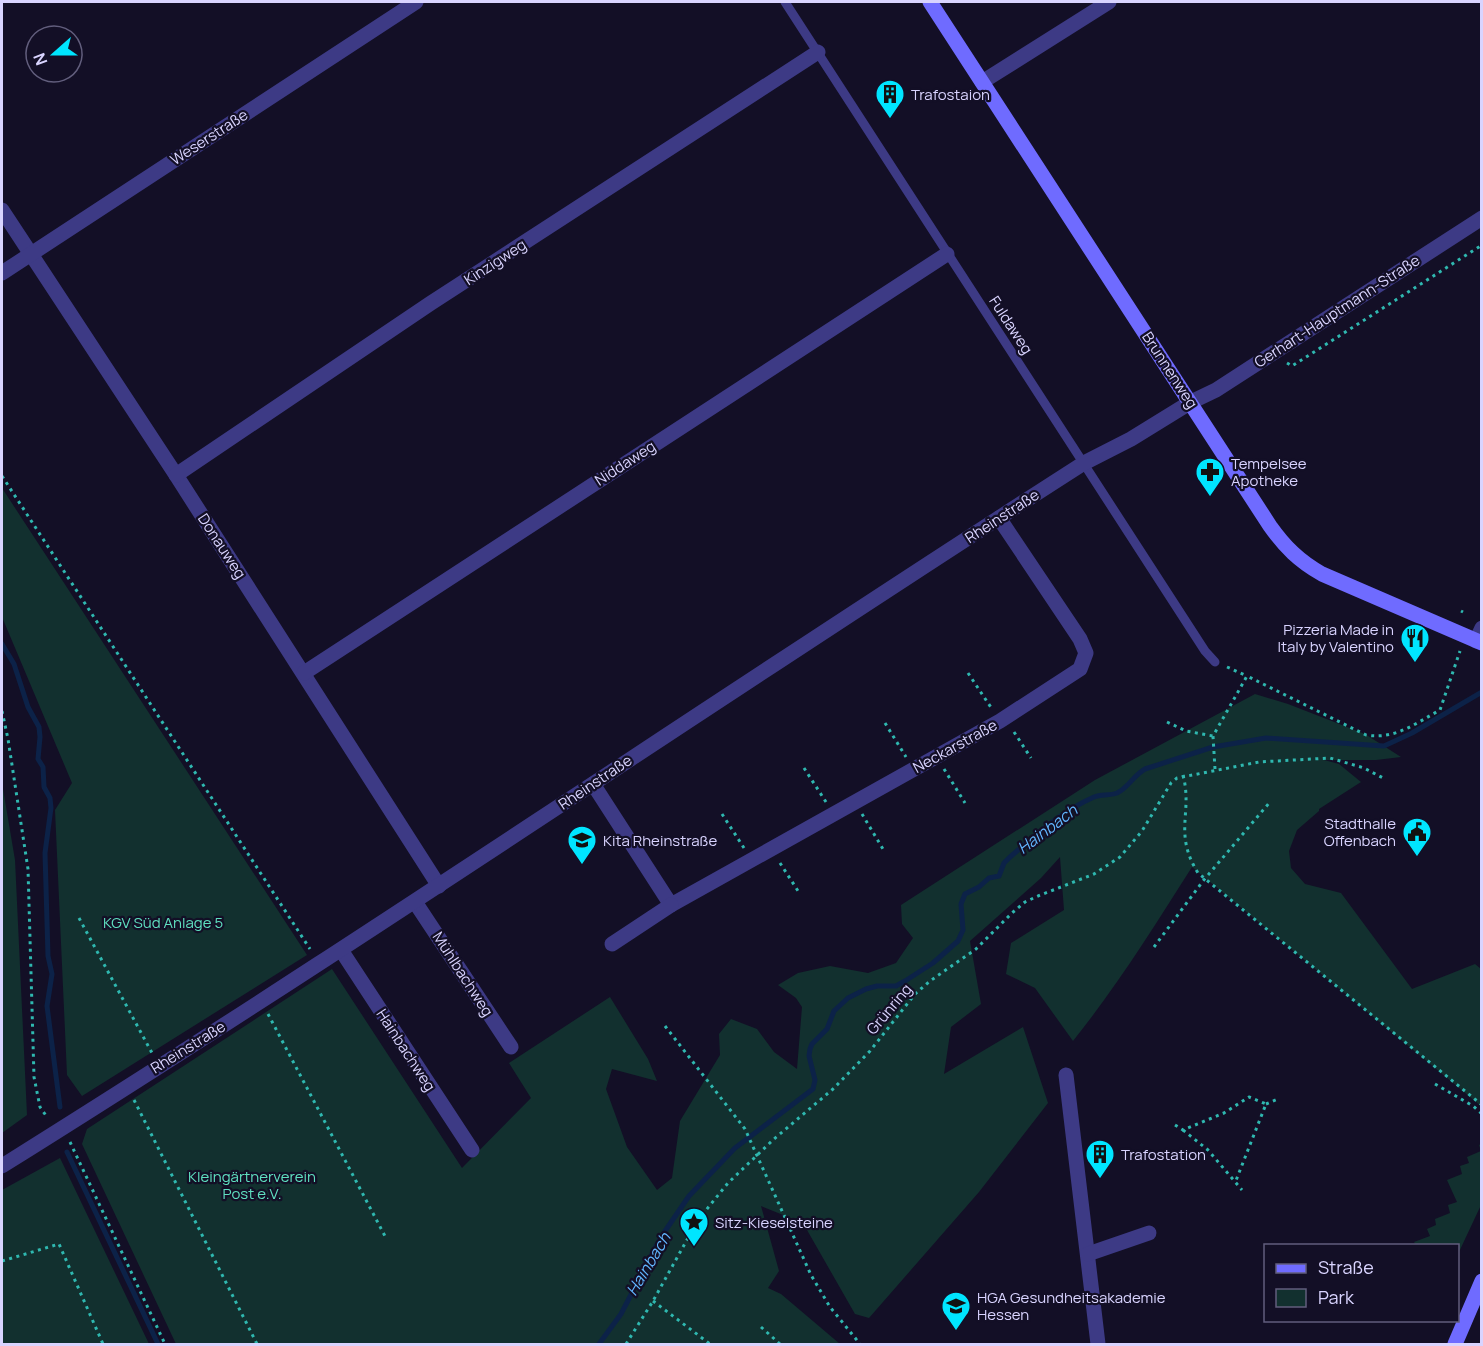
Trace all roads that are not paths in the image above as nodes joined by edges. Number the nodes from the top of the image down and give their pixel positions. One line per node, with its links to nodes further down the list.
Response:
1 (416, 2): 10 (street, Weserstraße)
2 (785, 2): 5 (lane, Fuldaweg)
3 (930, 2): 6 (street, Brunnenweg)
4 (1109, 2): 6 (street)
5 (818, 52): 9 (lane, Fuldaweg); 14 (street, Kinzigweg)
6 (982, 82): 12 (street, Brunnenweg)
7 (2, 210): 10 (street, Donauweg)
8 (1482, 218): 12 (street, Gerhart-Hauptmann-Straße)
9 (947, 254): 13 (lane, Fuldaweg); 18 (street, Niddaweg)
10 (30, 255): 11 (street, Weserstraße); 14 (street, Donauweg)
11 (2, 273)
12 (1191, 402): 13 (street, Rheinstraße); 16 (street, Brunnenweg)
13 (1084, 463): 15 (street, Rheinstraße); 17 (lane, Fuldaweg)
14 (176, 475): 18 (street, Donauweg)
15 (999, 518): 19 (street, Rheinstraße); 22 (street, Neckarstraße)
16 (1480, 637)
17 (1215, 662)
18 (304, 674): 20 (street, Donauweg)
19 (593, 784): 20 (street, Rheinstraße); 22 (street)
20 (440, 886): 21 (street, Rheinstraße)
21 (415, 902): 24 (street, Rheinstraße); 25 (street, Mühlbachweg)
22 (671, 905): 23 (street, Neckarstraße)
23 (612, 944)
24 (341, 950): 27 (street, Hainbachweg); 28 (street, Rheinstraße)
25 (511, 1047)
26 (1066, 1075): 30 (street)
27 (471, 1150)
28 (2, 1166)
29 (1149, 1233): 30 (street)
30 (1088, 1254): 33 (street)
31 (1482, 1281): 32 (street)
32 (1460, 1322): 34 (street)
33 (1098, 1344)
34 (1455, 1344)

